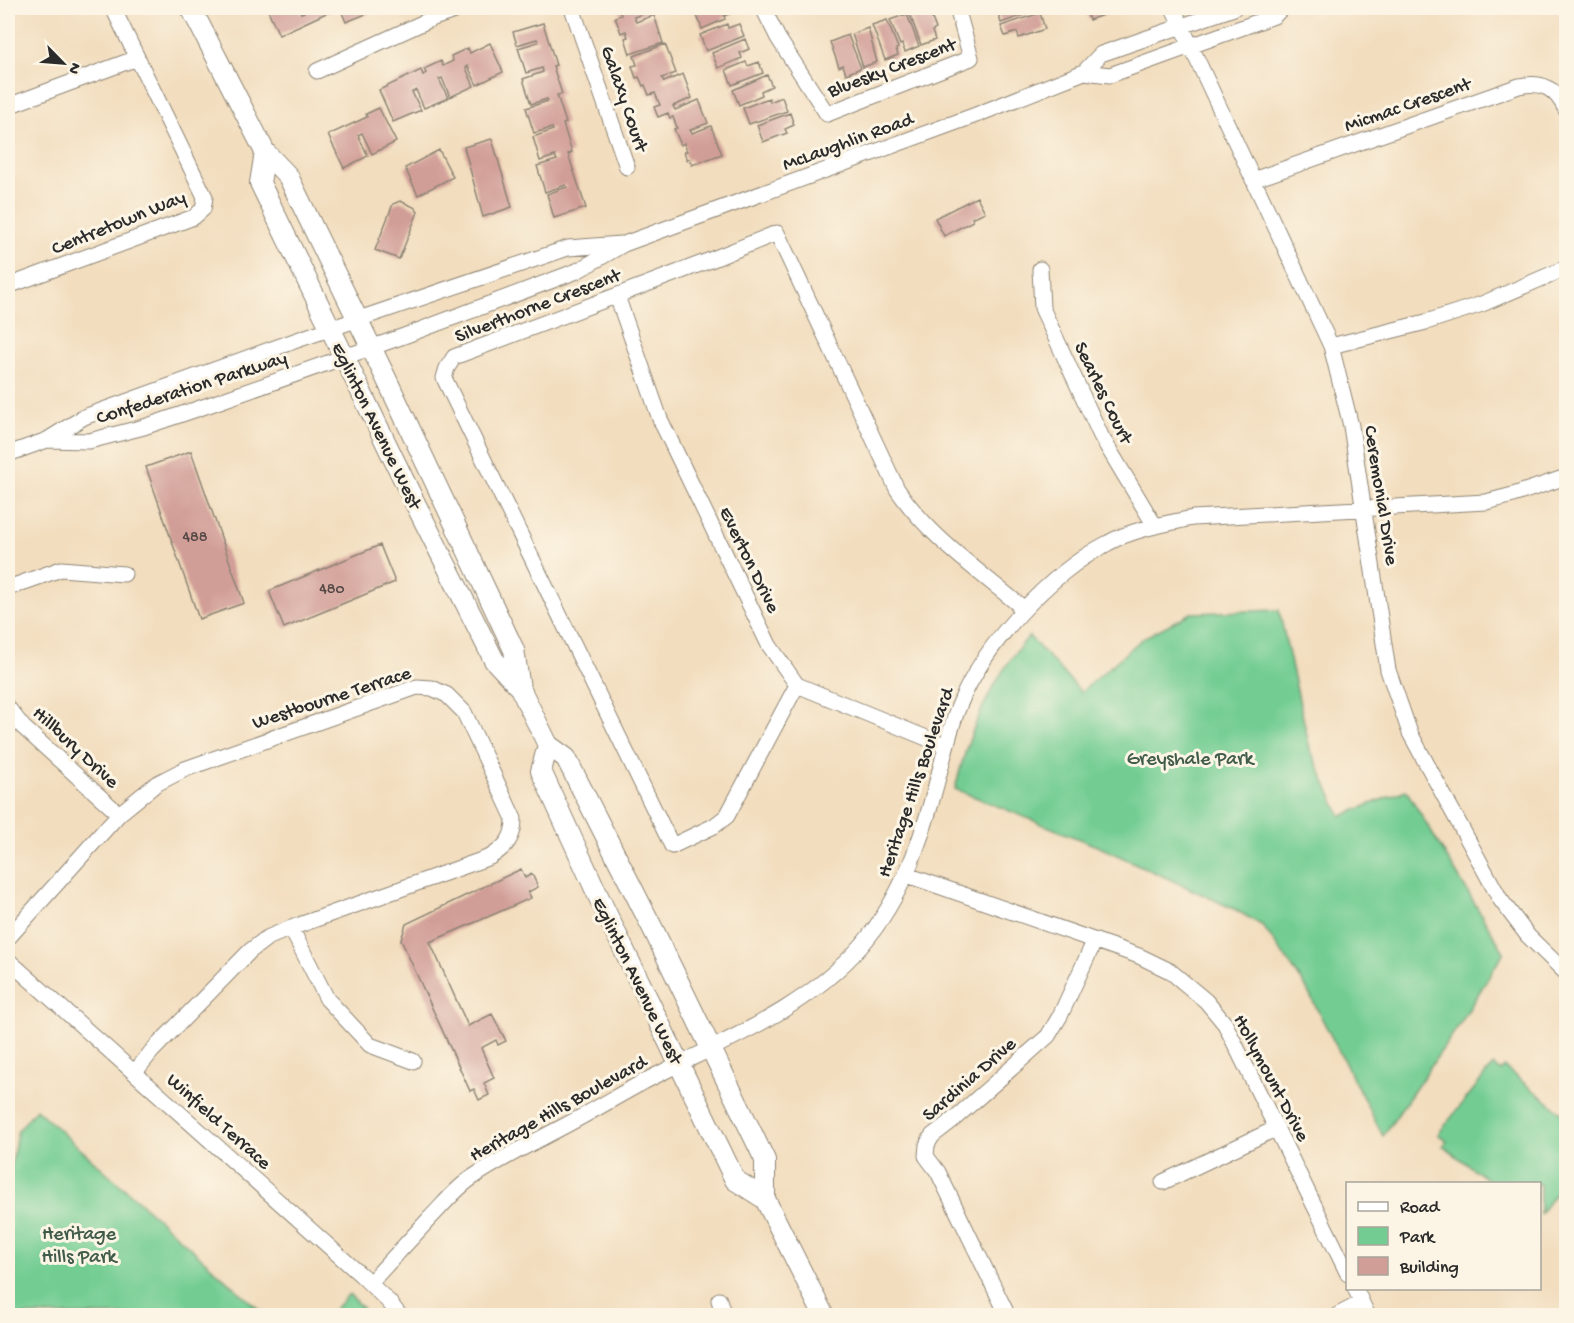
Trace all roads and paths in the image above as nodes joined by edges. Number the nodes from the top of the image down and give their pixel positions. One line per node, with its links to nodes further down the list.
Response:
1 (113, 8): 12 (street, Centretown Way)
2 (191, 8): 17 (main road, Eglinton Avenue West)
3 (463, 8): 13 (street)
4 (572, 8): 18 (street, Galaxy Court)
5 (763, 8): 6 (street, Bluesky Crescent)
6 (957, 8)
7 (1173, 8): 10 (street, Ceremonial Drive)
8 (1234, 8): 10 (street, McLaughlin Road)
9 (1282, 8): 11 (street, McLaughlin Road)
10 (1181, 26): 11 (street, Ceremonial Drive); 14 (street, McLaughlin Road)
11 (1191, 46): 14 (street, McLaughlin Road); 19 (street, Ceremonial Drive)
12 (137, 58): 15 (street); 23 (street, Centretown Way)
13 (317, 71)
14 (1084, 72): 20 (street, McLaughlin Road)
15 (8, 106)
16 (1566, 110): 19 (street, Micmac Crescent)
17 (265, 152): 25 (main road, Eglinton Avenue West); 26 (main road, Eglinton Avenue West)
18 (627, 167)
19 (1253, 180): 27 (street, Ceremonial Drive)
20 (624, 244): 25 (street, McLaughlin Road); 28 (street, McLaughlin Road)
21 (1566, 268): 27 (street)
22 (1040, 269): 34 (street, Searles Court)
23 (8, 286)
24 (617, 296): 37 (street, Silverthorne Crescent); 38 (street, Everton Drive); 38 (street, Silverthorne Crescent)
25 (357, 319): 26 (street, McLaughlin Road); 28 (main road, Eglinton Avenue West)
26 (331, 328): 29 (main road, Eglinton Avenue West); 30 (street, Confederation Parkway)
27 (1331, 346): 33 (street, Ceremonial Drive)
28 (371, 347): 29 (street, McLaughlin Road); 39 (main road, Eglinton Avenue West)
29 (345, 357): 30 (street, Confederation Parkway); 39 (main road, Eglinton Avenue West)
30 (47, 440): 31 (street, Confederation Parkway)
31 (8, 454)
32 (1566, 477): 33 (street, Heritage Hills Boulevard)
33 (1364, 508): 34 (street, Heritage Hills Boulevard); 49 (street, Ceremonial Drive)
34 (1155, 526): 37 (street, Heritage Hills Boulevard)
35 (124, 574): 36 (street)
36 (8, 588)
37 (1023, 608): 42 (street, Heritage Hills Boulevard)
38 (797, 685): 42 (street)
39 (520, 688): 41 (main road, Eglinton Avenue West)
40 (8, 708): 43 (street, Hillbury Drive)
41 (548, 745): 50 (main road, Eglinton Avenue West); 52 (main road, Eglinton Avenue West)
42 (946, 746): 44 (street, Heritage Hills Boulevard)
43 (119, 814): 45 (street, Westbourne Terrace); 46 (street, Westbourne Terrace)
44 (907, 875): 47 (street, Hollymount Drive); 50 (street, Heritage Hills Boulevard)
45 (291, 928): 51 (street); 53 (street, Westbourne Terrace)
46 (8, 938)
47 (1094, 942): 54 (street, Hollymount Drive); 64 (street, Sardinia Drive)
48 (8, 960): 53 (street, Winfield Terrace)
49 (1565, 968)
50 (711, 1048): 52 (street, Heritage Hills Boulevard); 56 (main road, Eglinton Avenue West)
51 (413, 1061)
52 (679, 1064): 56 (main road, Eglinton Avenue West); 58 (street, Heritage Hills Boulevard)
53 (135, 1072): 58 (street, Winfield Terrace)
54 (1277, 1128): 55 (street); 57 (street, Hollymount Drive)
55 (1163, 1182)
56 (765, 1199): 63 (main road, Eglinton Avenue West)
57 (1346, 1272)
58 (370, 1283): 61 (street, Winfield Terrace)
59 (719, 1300): 62 (street)
60 (1361, 1302): 65 (street)
61 (400, 1316)
62 (724, 1316)
63 (824, 1316)
64 (1008, 1316)
65 (1336, 1316)

